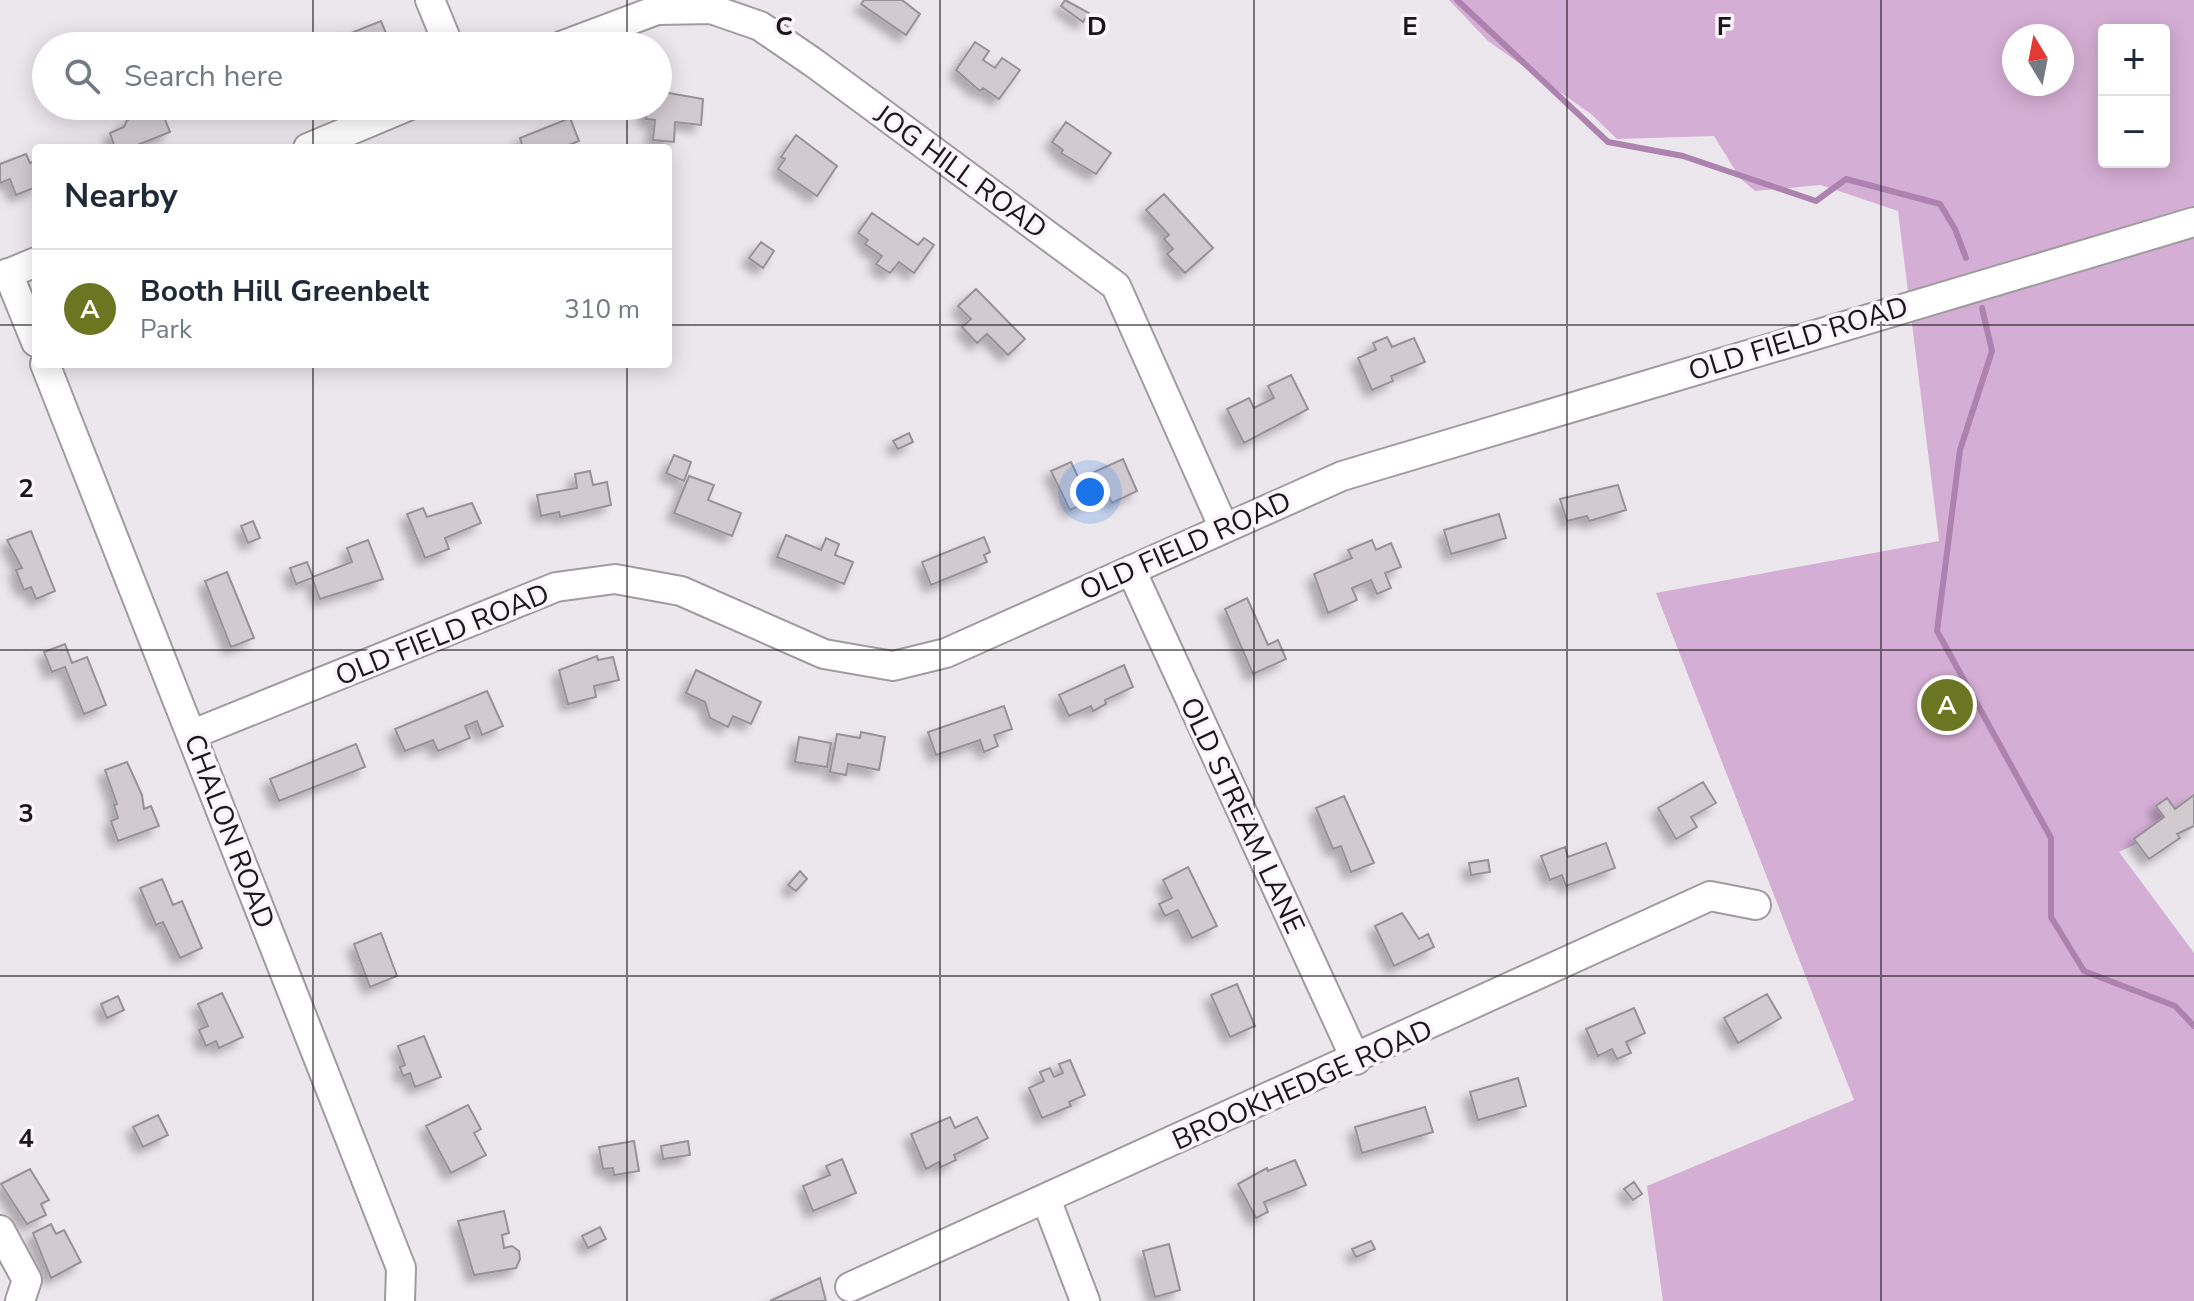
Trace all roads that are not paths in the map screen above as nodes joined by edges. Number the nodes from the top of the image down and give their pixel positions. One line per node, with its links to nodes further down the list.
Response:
1 (430, 0): 2 (street)
2 (443, 32)
3 (598, 32): 11 (street, JOG HILL ROAD)
4 (375, 120): 5 (street)
5 (318, 144)
6 (2194, 222): 11 (street, OLD FIELD ROAD)
7 (32, 264): 8 (street)
8 (4, 275): 9 (street)
9 (32, 334)
10 (47, 368): 13 (street, CHALON ROAD)
11 (1223, 526): 12 (street, OLD FIELD ROAD)
12 (1131, 570): 13 (street, OLD FIELD ROAD); 15 (street, OLD STREAM LANE)
13 (193, 734): 20 (street, CHALON ROAD)
14 (1756, 905): 15 (street, BROOKHEDGE ROAD)
15 (1356, 1060): 16 (street, BROOKHEDGE ROAD)
16 (1046, 1199): 18 (street, BROOKHEDGE ROAD); 21 (street)
17 (0, 1230): 19 (street)
18 (850, 1287)
19 (20, 1301)
20 (400, 1301)
21 (1085, 1301)

